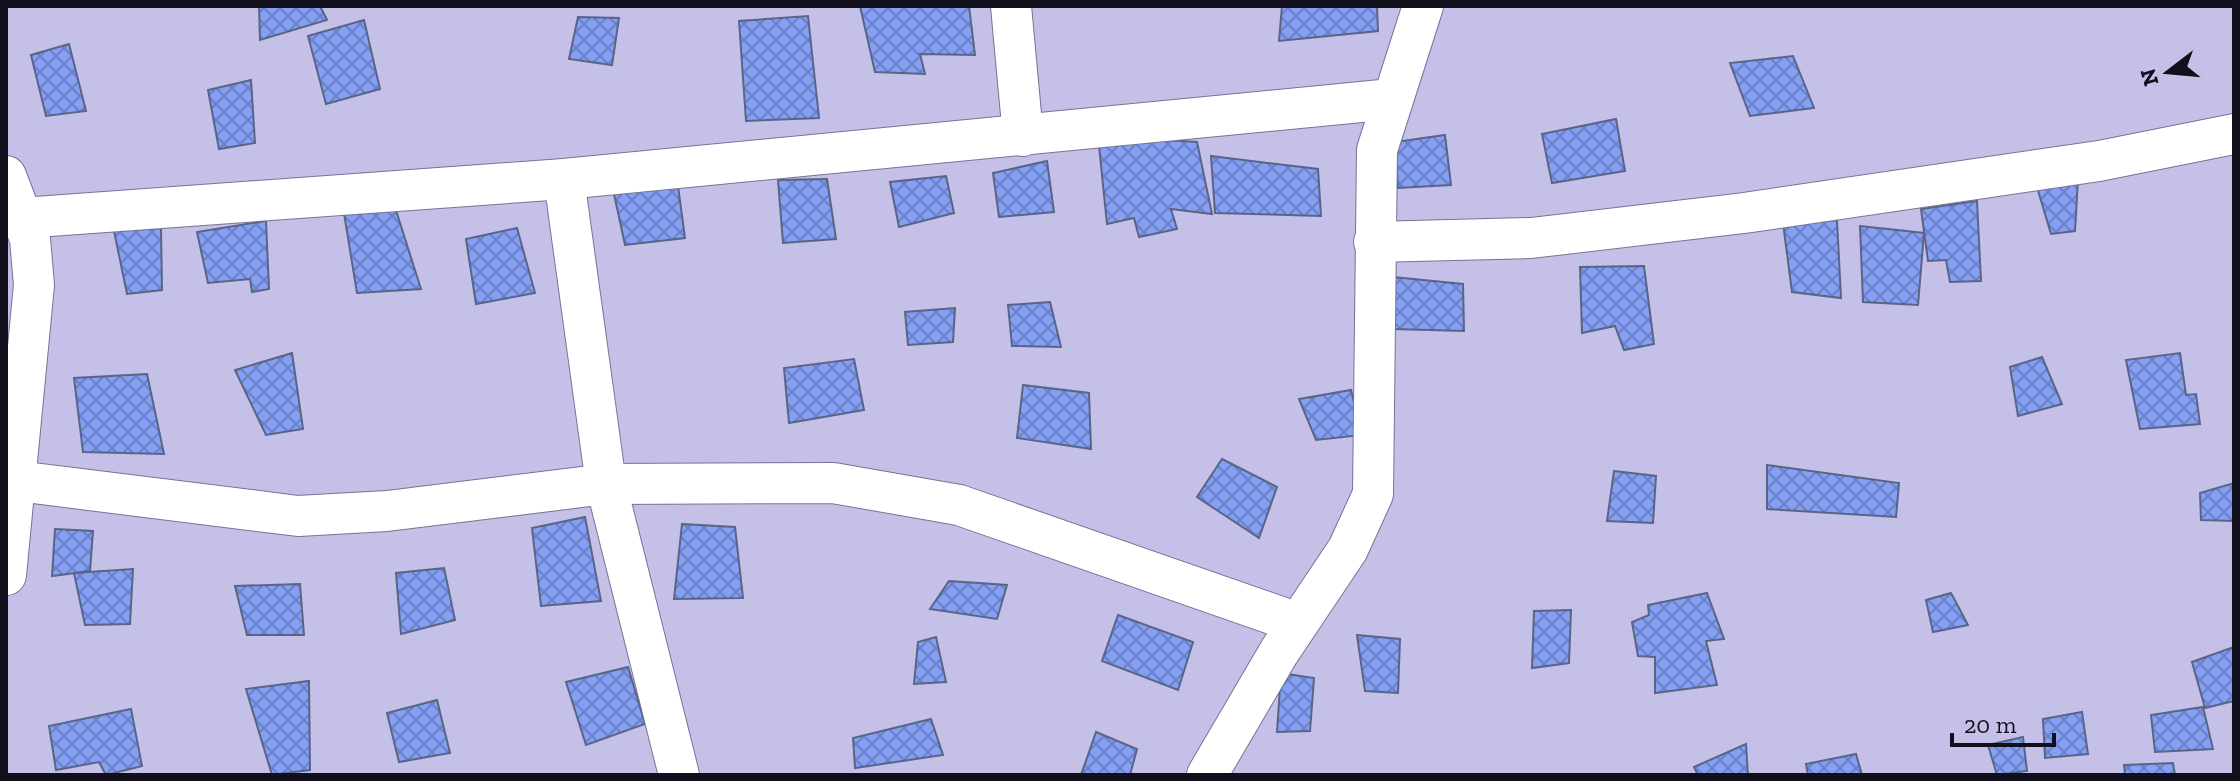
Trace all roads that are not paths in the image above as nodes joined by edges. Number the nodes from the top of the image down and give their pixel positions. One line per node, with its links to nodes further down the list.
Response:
1 (1011, 6): 5 (street)
2 (1423, 6): 3 (street)
3 (1392, 99): 5 (street); 9 (street)
4 (2234, 134): 9 (street)
5 (1023, 136): 7 (street)
6 (6, 176): 8 (street)
7 (564, 179): 8 (street); 11 (street)
8 (22, 218): 10 (street)
9 (1374, 242): 13 (street)
10 (17, 481): 11 (street); 12 (street)
11 (606, 484): 13 (street); 14 (street)
12 (6, 575)
13 (1298, 623): 15 (street)
14 (675, 774)
15 (1207, 775)

